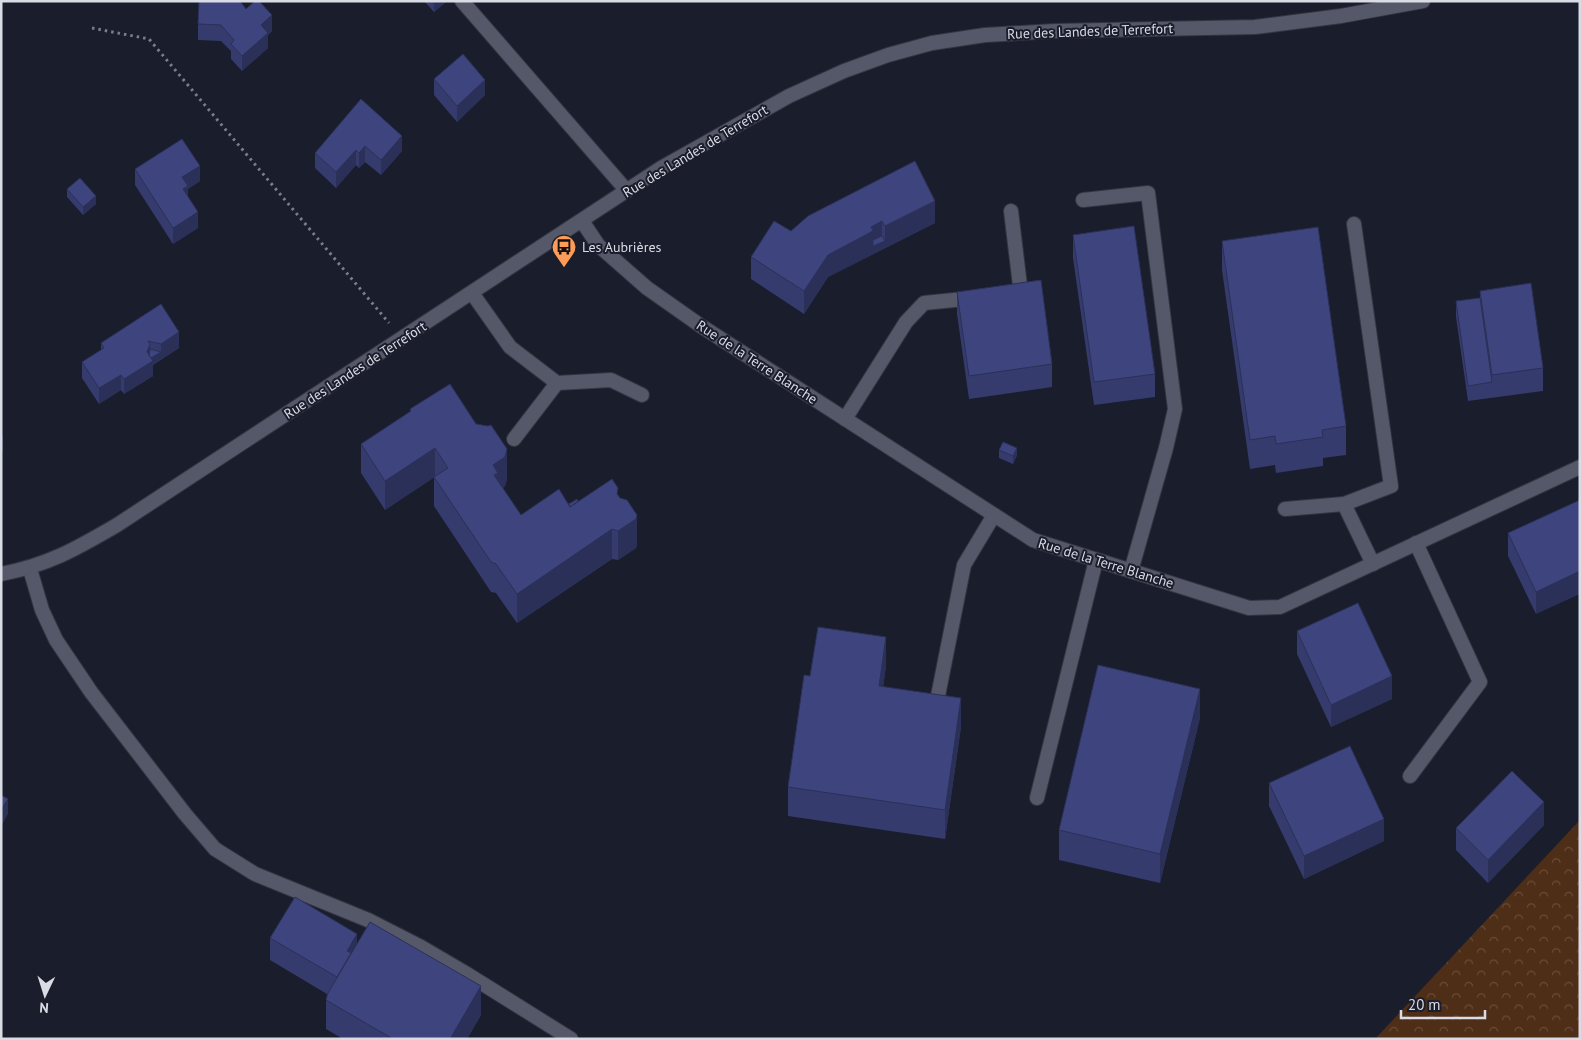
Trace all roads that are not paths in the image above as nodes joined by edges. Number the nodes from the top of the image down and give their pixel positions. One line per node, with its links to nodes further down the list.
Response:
1 (462, 1): 3 (street)
2 (1423, 1): 3 (street, Rue des Landes de Terrefort)
3 (627, 191): 6 (street, Rue des Landes de Terrefort)
4 (1083, 200): 21 (street)
5 (1011, 212): 11 (street)
6 (582, 221): 8 (street, Rue des Landes de Terrefort); 11 (street, Rue de la Terre Blanche)
7 (1354, 224): 14 (street)
8 (472, 293): 9 (street); 20 (street, Rue des Landes de Terrefort)
9 (557, 383): 10 (street); 12 (street)
10 (642, 395)
11 (845, 419): 16 (street, Rue de la Terre Blanche)
12 (514, 440)
13 (1580, 467): 17 (street, Rue de la Terre Blanche)
14 (1344, 504): 15 (street); 19 (street)
15 (1285, 509)
16 (994, 515): 18 (street, Rue de la Terre Blanche); 23 (street)
17 (1416, 543): 19 (street, Rue de la Terre Blanche); 24 (street)
18 (1096, 560): 21 (street, Rue de la Terre Blanche); 25 (street)
19 (1372, 564): 21 (street, Rue de la Terre Blanche)
20 (30, 569): 22 (street, Rue des Landes de Terrefort); 26 (street)
21 (1131, 571)
22 (1, 574)
23 (936, 706)
24 (1410, 776)
25 (1037, 798)
26 (571, 1039)

